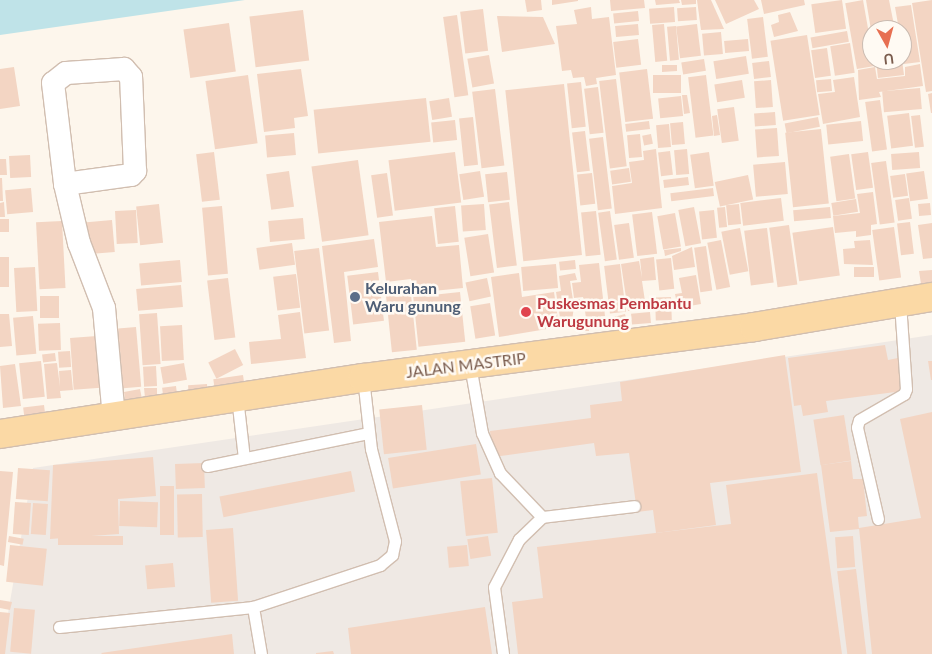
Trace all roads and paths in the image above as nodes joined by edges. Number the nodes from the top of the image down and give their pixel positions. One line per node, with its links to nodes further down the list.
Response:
1 (65, 184): 1 (street); 7 (street)
2 (932, 297): 3 (main road, JALAN MASTRIP)
3 (901, 315): 4 (main road, JALAN MASTRIP); 14 (lane)
4 (470, 366): 5 (main road, JALAN MASTRIP); 13 (lane)
5 (363, 378): 6 (main road, JALAN MASTRIP); 8 (lane)
6 (237, 397): 7 (main road, JALAN MASTRIP); 10 (lane)
7 (114, 417): 9 (main road, JALAN MASTRIP)
8 (368, 433): 10 (lane); 15 (lane)
9 (0, 434)
10 (244, 458): 11 (lane)
11 (207, 466)
12 (634, 506): 13 (lane)
13 (542, 517): 18 (lane)
14 (878, 519)
15 (253, 607): 16 (lane); 17 (lane)
16 (59, 627)
17 (261, 654)
18 (503, 654)

